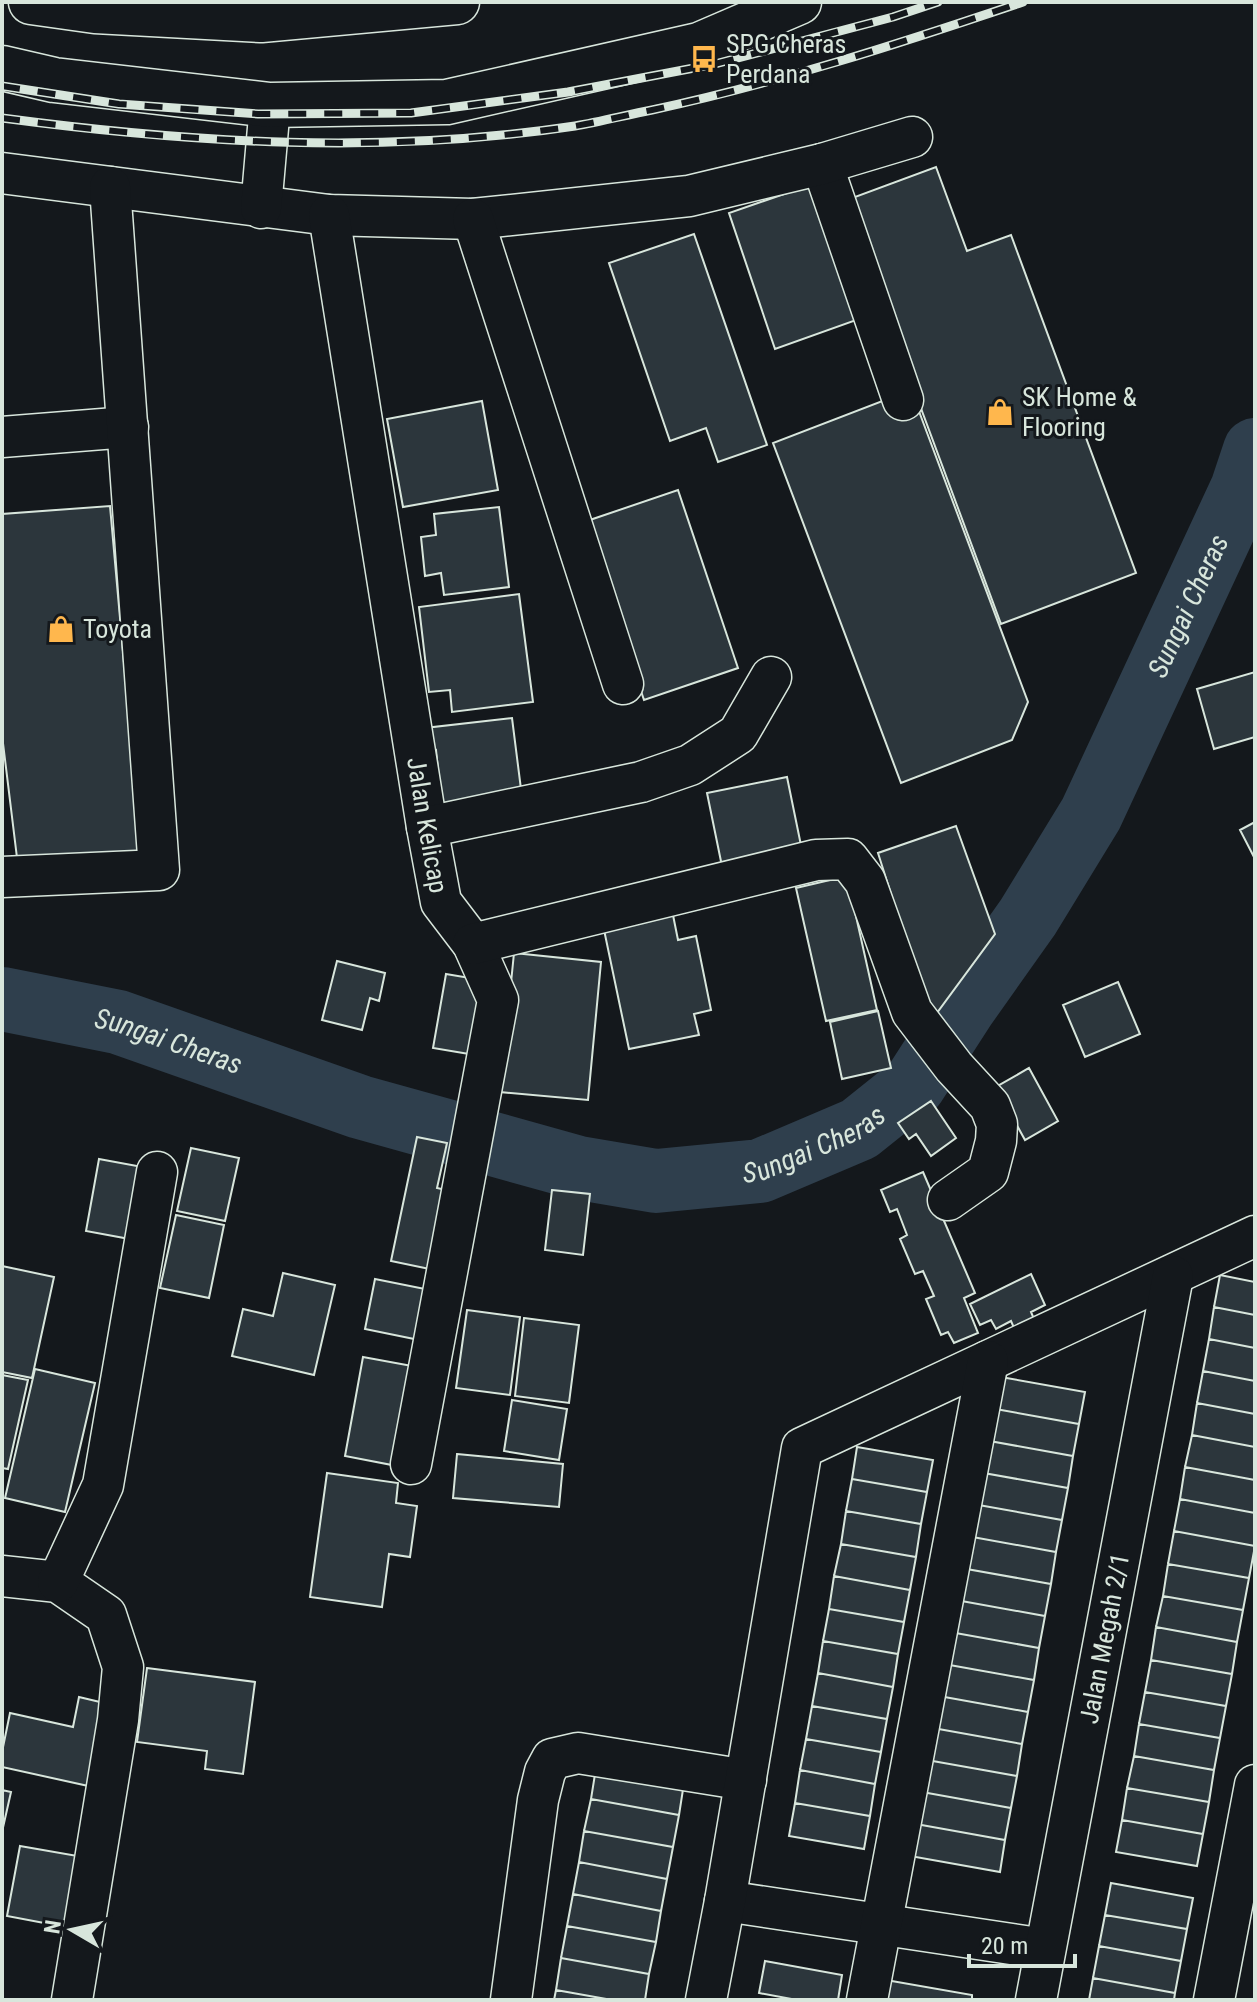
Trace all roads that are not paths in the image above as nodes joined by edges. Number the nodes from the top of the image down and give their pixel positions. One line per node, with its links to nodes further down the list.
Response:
1 (31, 2): 2 (highway)
2 (457, 2)
3 (799, 2): 5 (highway)
4 (2, 68): 5 (highway)
5 (270, 105): 10 (street)
6 (912, 137): 7 (street)
7 (822, 164): 12 (street); 13 (street)
8 (2, 173): 9 (street)
9 (110, 187): 10 (street); 14 (street)
10 (261, 208): 11 (street)
11 (329, 215): 12 (street); 18 (street, Jalan Kelicap)
12 (473, 219): 17 (street)
13 (903, 400)
14 (128, 427): 15 (street); 19 (street)
15 (2, 437)
16 (771, 677): 18 (street)
17 (623, 684)
18 (427, 827): 20 (street, Jalan Kelicap)
19 (2, 877)
20 (473, 944): 22 (street); 26 (street, Jalan Kelicap)
21 (157, 1172): 28 (street)
22 (948, 1200)
23 (1255, 1236): 24 (street)
24 (1173, 1276): 25 (street); 33 (street, Jalan Megah 2/1)
25 (988, 1361): 29 (street); 32 (street)
26 (411, 1464)
27 (2, 1576): 28 (street)
28 (58, 1582): 34 (street)
29 (746, 1780): 31 (street); 35 (street)
30 (1255, 1785): 39 (street)
31 (725, 1901): 32 (street); 36 (street)
32 (881, 1924): 33 (street); 37 (street)
33 (1045, 1949): 38 (street, Jalan Megah 2/1)
34 (72, 2000)
35 (511, 2000)
36 (706, 2000)
37 (867, 2000)
38 (1036, 2000)
39 (1214, 2000)

